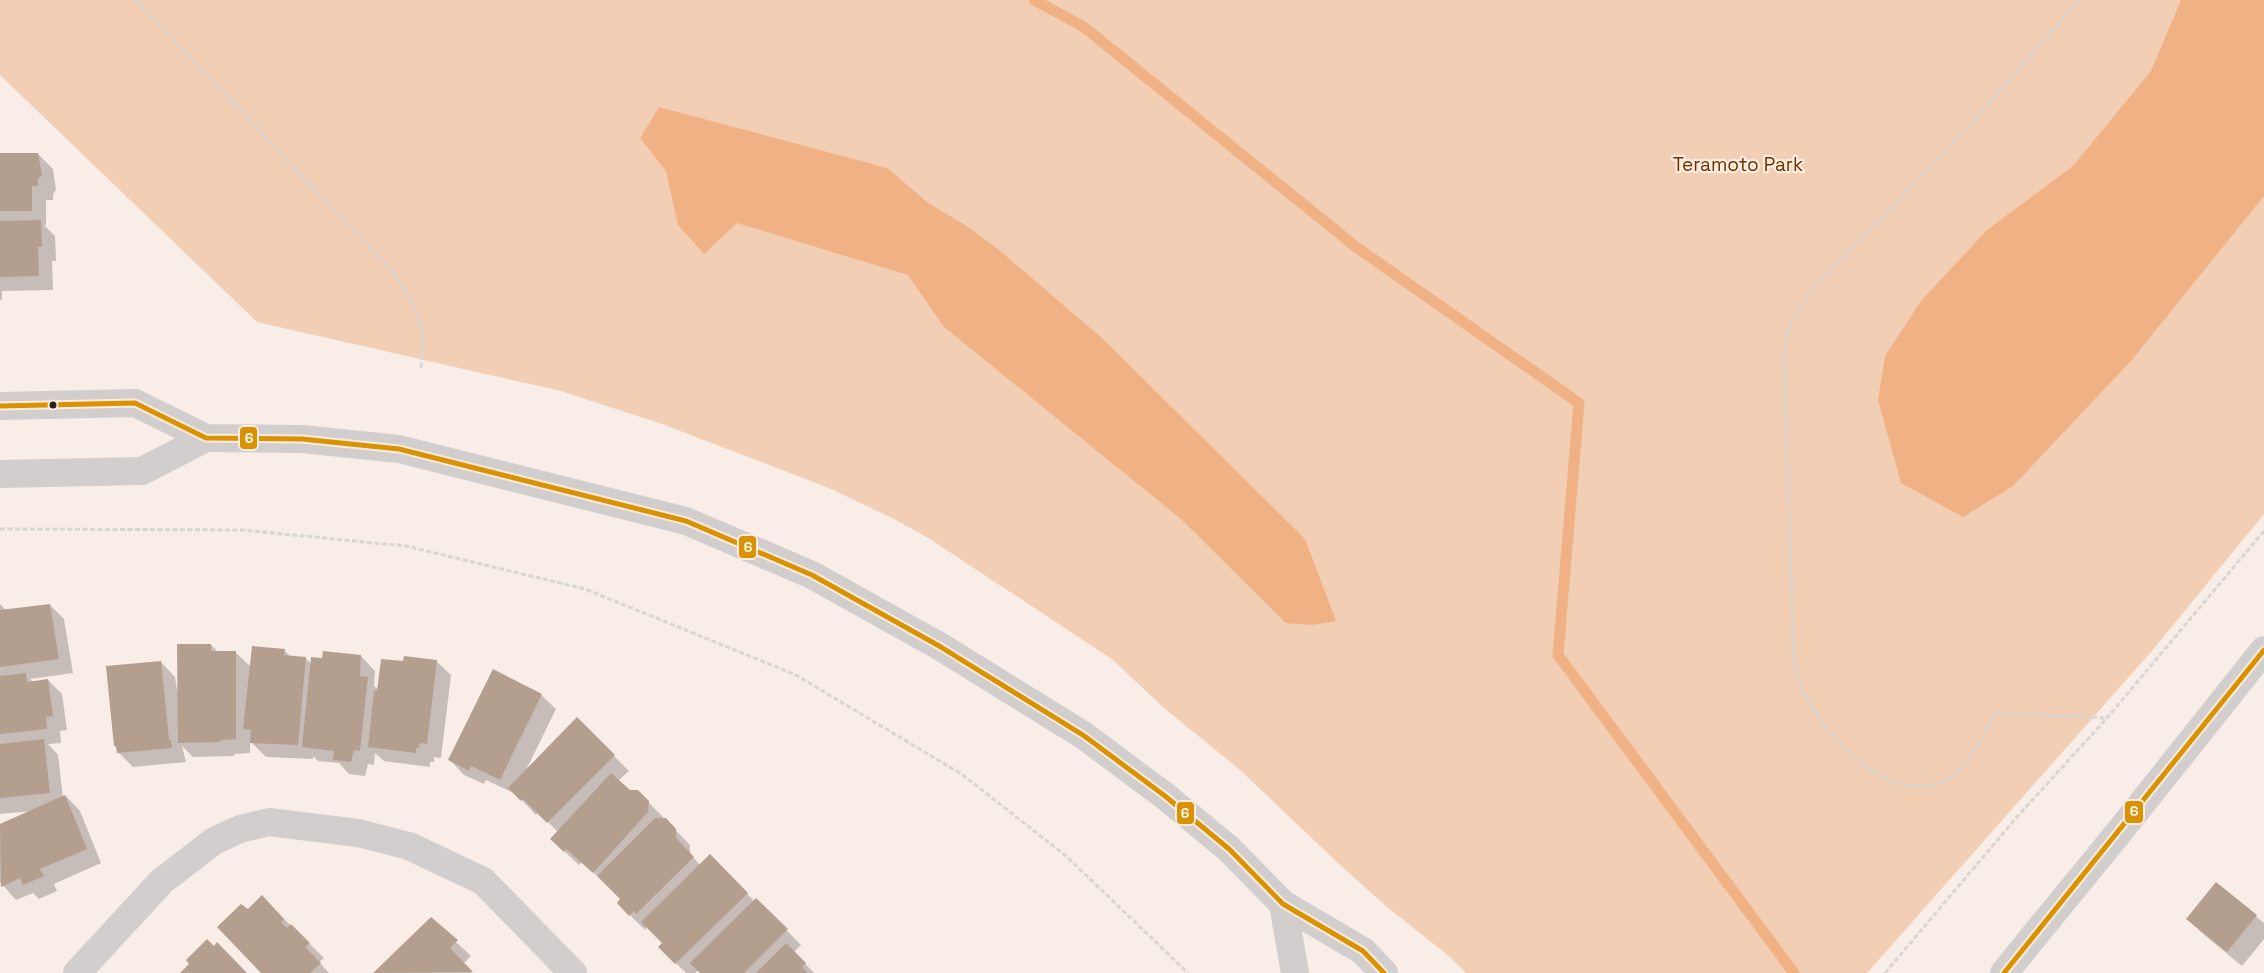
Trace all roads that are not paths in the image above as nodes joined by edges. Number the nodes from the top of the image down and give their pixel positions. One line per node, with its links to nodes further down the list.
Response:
1 (0, 406): 2 (main road)
2 (206, 438): 3 (main road); 5 (main road)
3 (0, 474)
4 (2264, 650): 10 (main road)
5 (1283, 904): 8 (main road); 9 (main road)
6 (77, 973): 7 (main road)
7 (573, 973)
8 (1296, 973)
9 (1384, 973)
10 (2004, 973)

